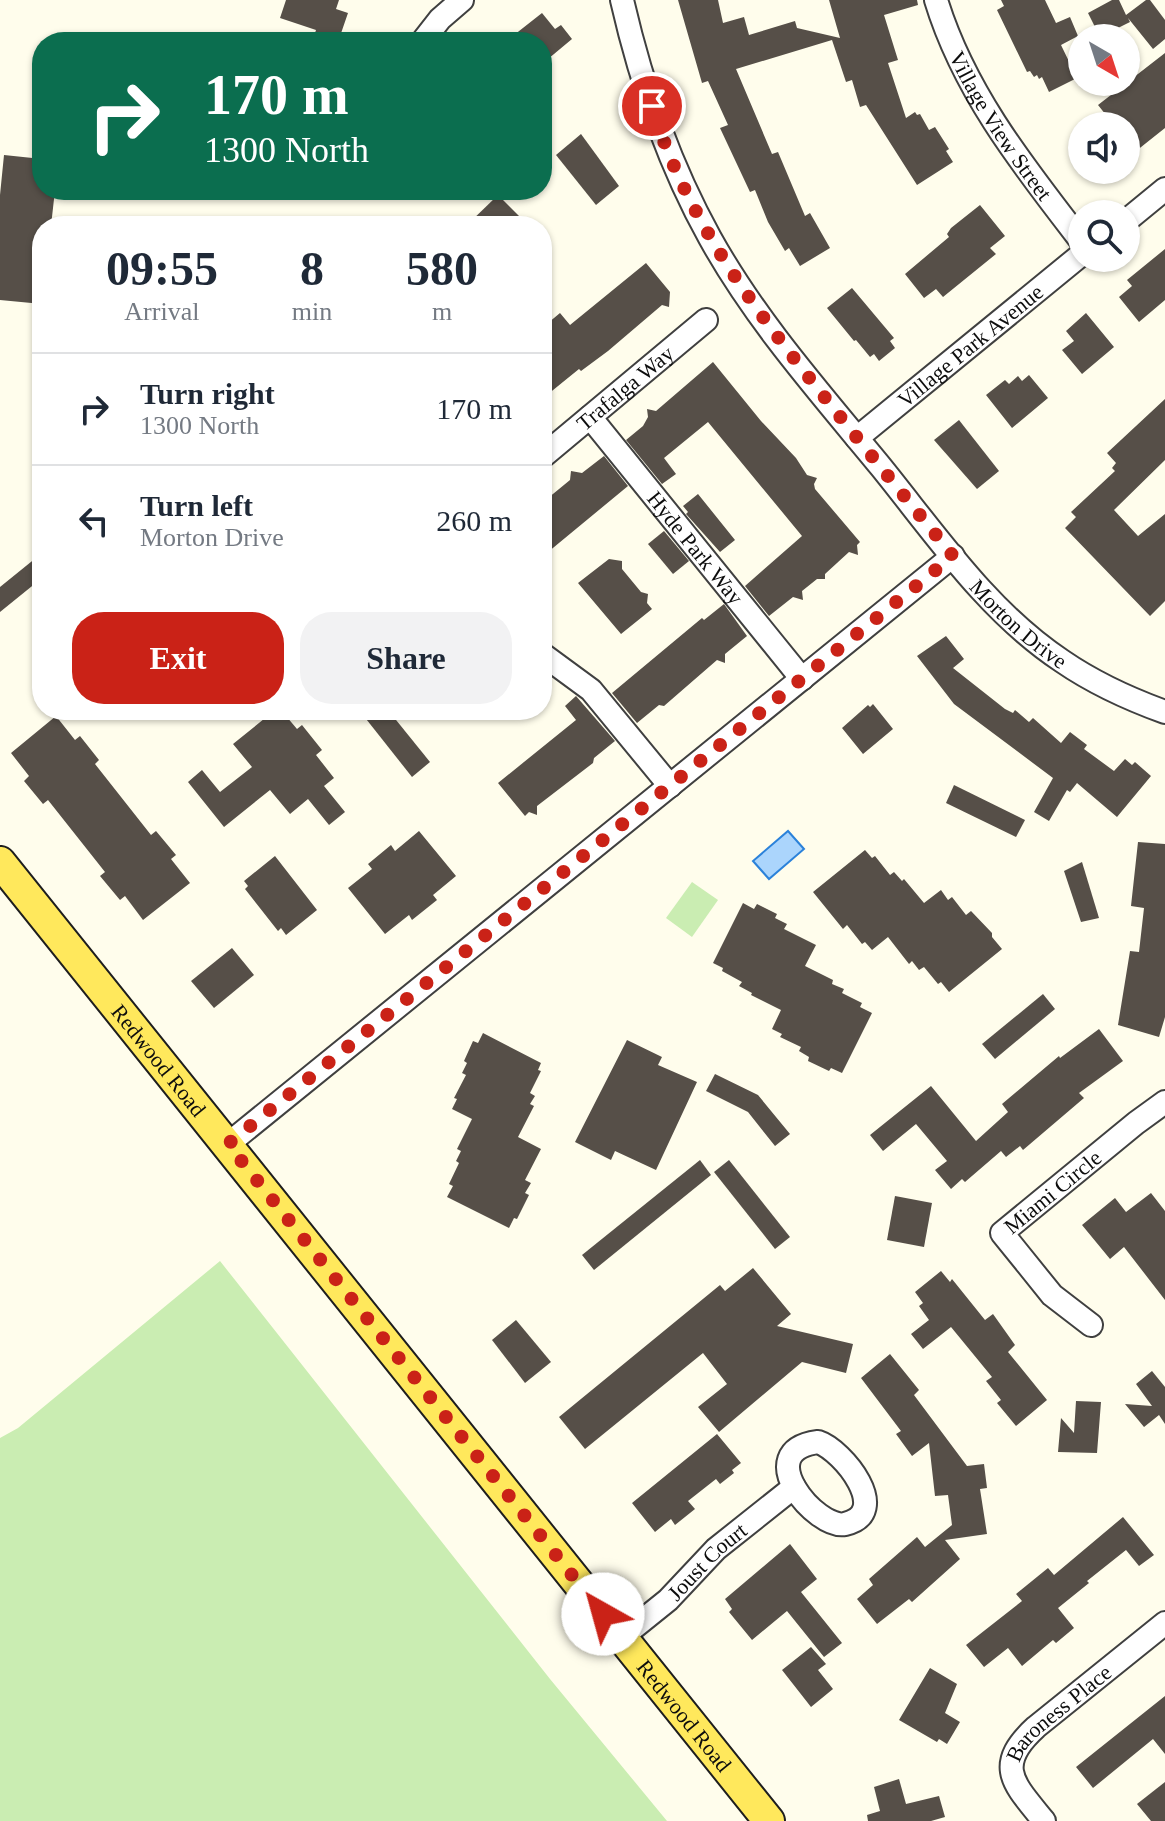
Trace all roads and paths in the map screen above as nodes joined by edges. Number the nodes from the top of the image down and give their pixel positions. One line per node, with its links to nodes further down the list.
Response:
1 (462, 0): 4 (street)
2 (622, 0): 11 (street, Morton Drive)
3 (936, 0): 7 (street, Village View Street)
4 (430, 32)
5 (1165, 189): 6 (street)
6 (1140, 210)
7 (1068, 224)
8 (1068, 265): 11 (street, Village Park Avenue)
9 (706, 320): 10 (street, Trafalga Way)
10 (590, 417): 12 (street, Trafalga Way); 15 (street, Hyde Park Way)
11 (857, 438): 13 (street, Morton Drive)
12 (552, 449)
13 (953, 556): 15 (street); 16 (street, Morton Drive)
14 (552, 661): 17 (street)
15 (802, 679): 17 (street)
16 (1165, 712)
17 (670, 786): 20 (street)
18 (0, 862): 20 (main road, Redwood Road)
19 (1165, 1102): 21 (street, Miami Circle)
20 (228, 1144): 24 (main road, Redwood Road)
21 (1091, 1325)
22 (794, 1487): 24 (street, Joust Court)
23 (1165, 1623): 26 (street, Baroness Place)
24 (622, 1637): 25 (main road, Redwood Road)
25 (769, 1821)
26 (1044, 1821)

